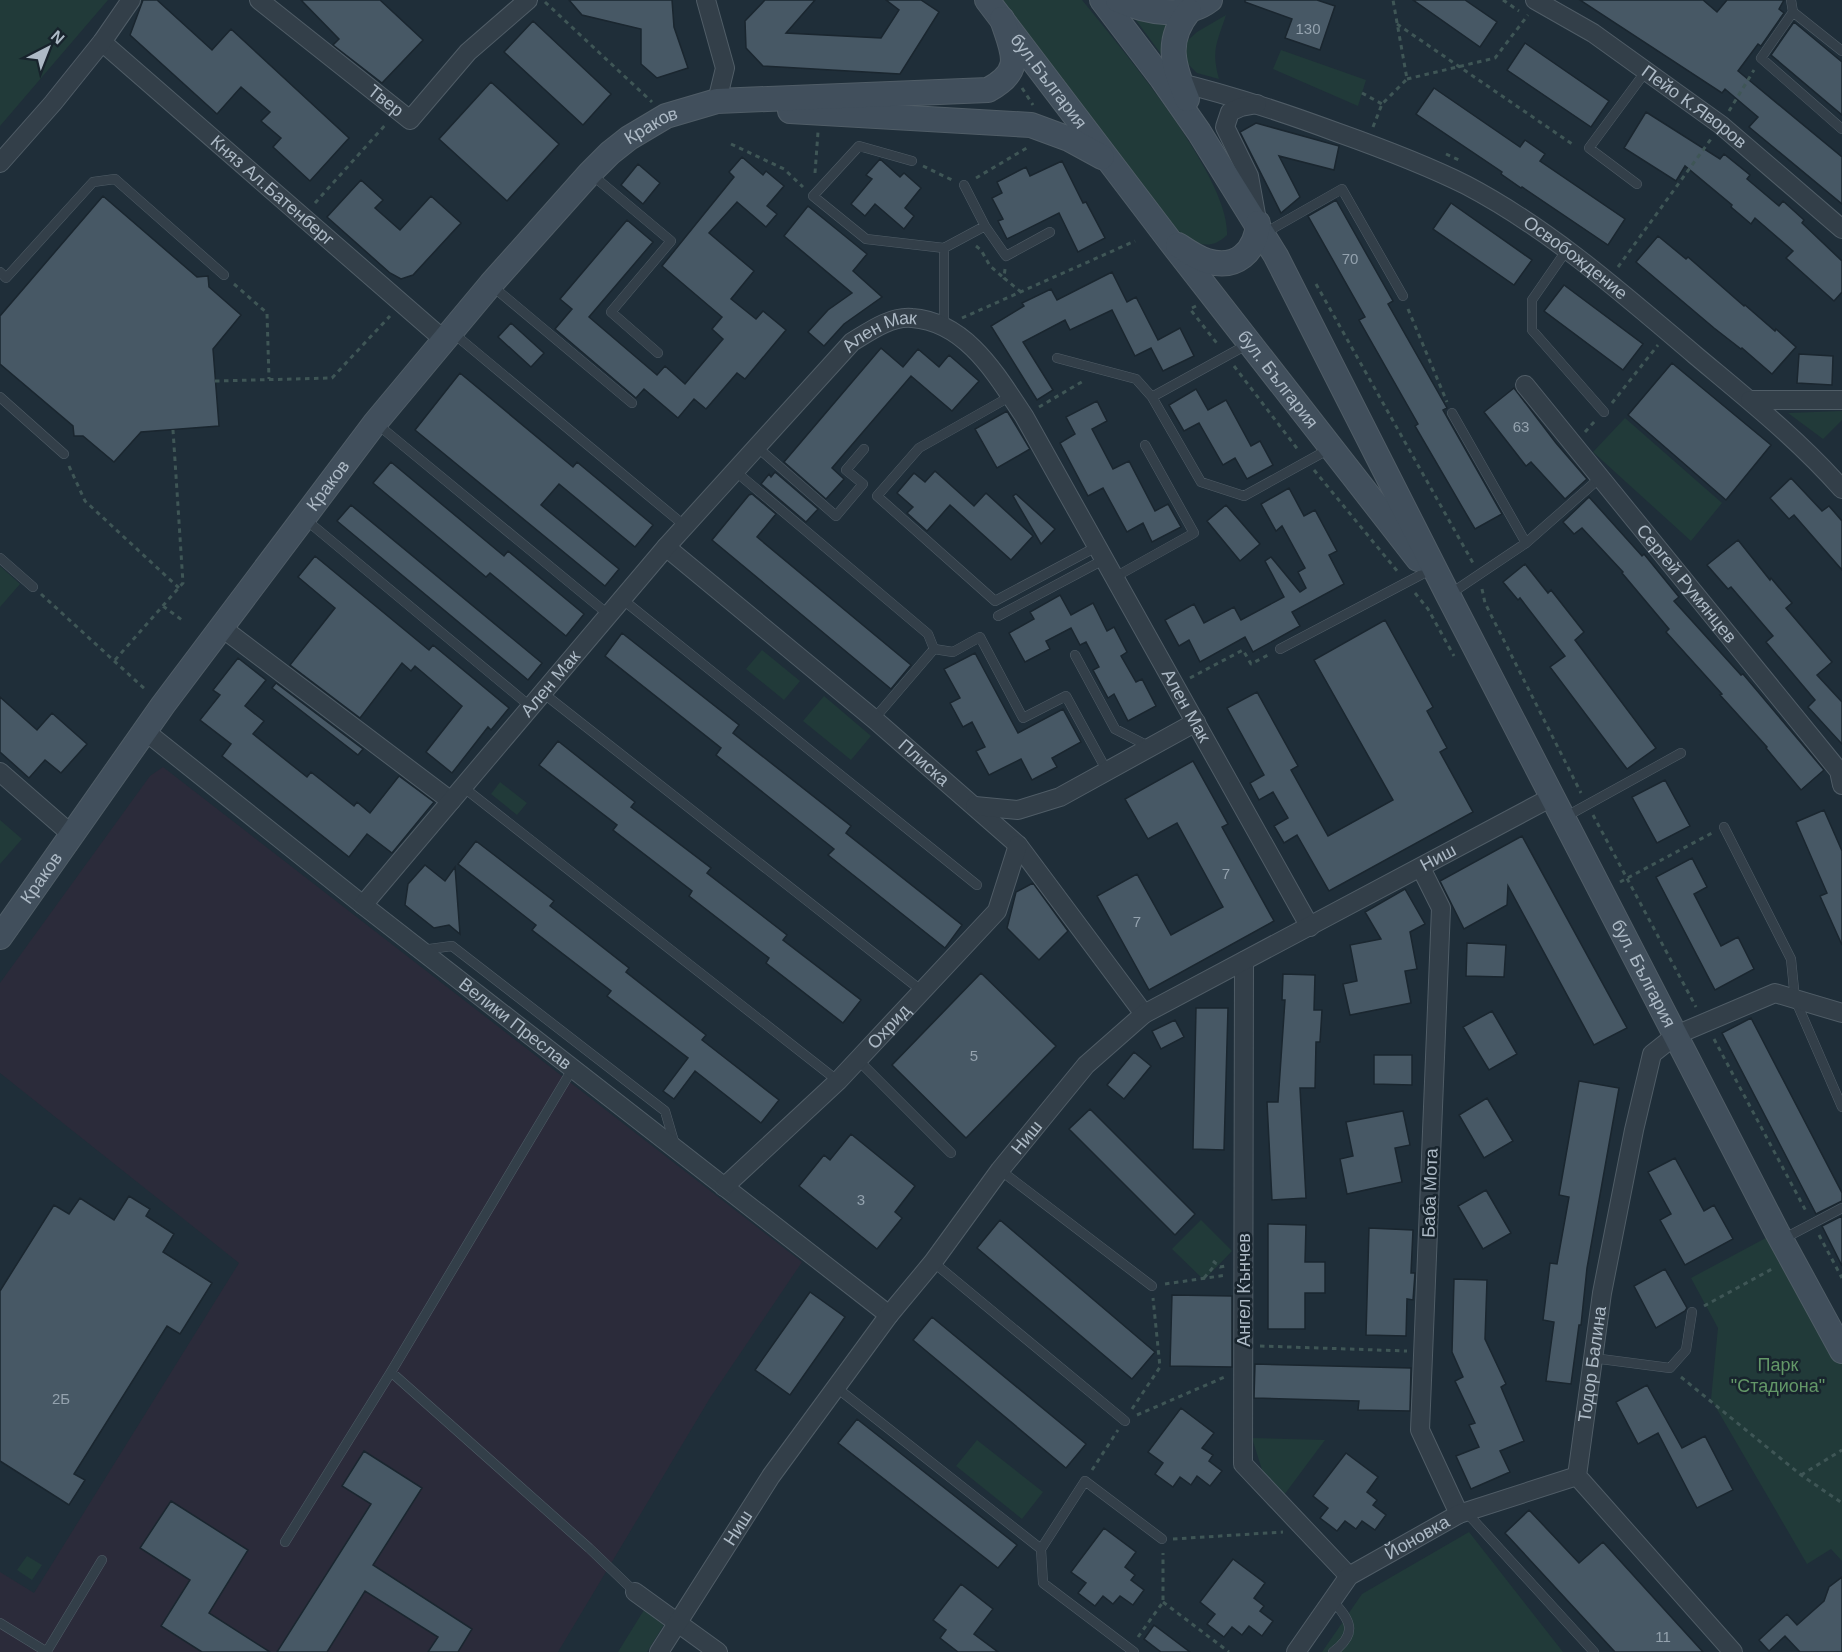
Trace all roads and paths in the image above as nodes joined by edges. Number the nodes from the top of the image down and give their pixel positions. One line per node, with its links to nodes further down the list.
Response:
1 (131, 0): 16 (street)
2 (259, 0): 28 (street, Твер)
3 (528, 0): 28 (street, Твер)
4 (544, 0): 31 (path)
5 (706, 0): 25 (street)
6 (987, 0): 14 (main road, бул.България)
7 (1102, 0): 22 (main road)
8 (1118, 0): 12 (main road)
9 (1393, 0): 15 (path)
10 (1791, 0): 13 (lane)
11 (1537, 1): 19 (path); 20 (street, Пейо К.Яворов)
12 (1200, 6): 22 (main road)
13 (1793, 12): 17 (lane); 18 (lane)
14 (1002, 19): 25 (main road, Краков); 39 (main road, бул.България)
15 (1397, 24): 19 (path); 21 (path)
16 (102, 42): 40 (street); 45 (street, Княз Ал.Батенберг)
17 (1842, 51)
18 (1761, 58): 32 (path); 34 (lane)
19 (1461, 66): 21 (path); 37 (path)
20 (1646, 71): 32 (street, Пейо К.Яворов); 37 (lane)
21 (1407, 78): 27 (path)
22 (1171, 81): 26 (street, Освобождение); 47 (main road, бул. България)
23 (1018, 84): 29 (path)
24 (1362, 93): 27 (path)
25 (717, 100): 30 (main road, Краков); 31 (main road, Краков)
26 (1259, 104): 47 (street); 54 (street, Освобождение)
27 (1382, 104): 33 (path)
28 (398, 110): 45 (path)
29 (1038, 111)
30 (819, 114): 35 (main road, Краков); 44 (path)
31 (666, 116): 41 (main road, Краков)
32 (1721, 125): 48 (street, Пейо К.Яворов); 60 (path)
33 (1373, 127)
34 (1842, 129)
35 (1052, 133): 39 (main road, Краков); 43 (path)
36 (731, 144): 44 (path)
37 (1589, 148): 42 (lane)
38 (912, 161): 43 (path); 44 (lane)
39 (1110, 162): 52 (main road, бул. България)
40 (0, 163)
41 (590, 172): 61 (main road, Краков); 70 (lane)
42 (1637, 184)
43 (964, 185): 46 (lane)
44 (813, 196): 53 (lane)
45 (302, 217): 64 (street, Княз Ал.Батенберг)
46 (984, 226): 50 (lane); 55 (lane)
47 (1261, 229): 52 (main road); 63 (lane); 110 (main road, бул. България)
48 (1842, 229)
49 (1050, 232): 55 (lane)
50 (964, 237): 53 (lane); 59 (path)
51 (1135, 241): 62 (path)
52 (1170, 241): 69 (main road, бул. България)
53 (944, 248): 66 (lane)
54 (1566, 251): 60 (street, Освобождение); 84 (lane)
55 (1006, 256): 59 (path)
56 (0, 272): 57 (lane)
57 (224, 275): 74 (path)
58 (1312, 277): 105 (path)
59 (1004, 278): 62 (path)
60 (1607, 282): 80 (street, Освобождение)
61 (491, 284): 67 (main road, Краков); 82 (lane)
62 (1021, 292): 66 (path)
63 (1402, 296): 83 (path)
64 (401, 304): 67 (street, Княз Ал.Батенберг); 74 (path)
65 (1190, 309): 71 (path)
66 (944, 326): 77 (street, Ален Мак); 90 (street, Ален Мак)
67 (448, 336): 86 (main road, Краков); 99 (lane)
68 (1663, 340): 84 (path)
69 (1250, 343): 71 (lane); 91 (main road, бул. България)
70 (658, 353)
71 (1226, 356): 79 (lane); 94 (path)
72 (1057, 358): 73 (lane)
73 (1101, 370): 79 (lane); 85 (path)
74 (269, 379): 75 (path)
75 (215, 381)
76 (1525, 386): 88 (street, Сергей Румянцев)
77 (1011, 396): 85 (street, Ален Мак); 102 (lane)
78 (0, 397): 93 (lane)
79 (1152, 397): 94 (lane)
80 (1750, 400): 81 (street); 97 (street, Освобождение)
81 (1842, 400)
82 (632, 403)
83 (1452, 412): 100 (lane)
84 (1604, 412): 88 (path)
85 (1024, 416): 102 (street, Ален Мак)
86 (375, 423): 98 (main road, Краков); 113 (lane)
87 (173, 430): 109 (path)
88 (1573, 444): 96 (street, Сергей Румянцев)
89 (1145, 446): 106 (lane)
90 (757, 447): 92 (lane); 95 (street, Ален Мак)
91 (1331, 448): 94 (lane); 104 (main road, бул. България)
92 (864, 450)
93 (64, 454): 109 (path)
94 (1307, 462): 107 (path)
95 (735, 471): 99 (street, Ален Мак); 117 (lane)
96 (1601, 477): 100 (lane); 132 (street, Сергей Румянцев)
97 (1842, 489)
98 (303, 517): 116 (main road, Краков); 123 (lane)
99 (685, 526): 101 (street, Ален Мак)
100 (1526, 543): 105 (lane)
101 (666, 547): 111 (street, Ален Мак); 125 (street, Плиска)
102 (1101, 552): 106 (street, Ален Мак); 114 (lane)
103 (0, 558): 108 (lane)
104 (1428, 570): 107 (lane); 110 (main road, бул. България)
105 (1479, 574): 110 (lane); 134 (path)
106 (1115, 577): 126 (street, Ален Мак)
107 (1406, 582): 118 (lane); 121 (path)
108 (33, 587): 120 (path)
109 (179, 588): 112 (path)
110 (1448, 595): 136 (main road, бул. България)
111 (622, 599): 113 (street, Ален Мак); 142 (lane)
112 (163, 606): 115 (path); 120 (path)
113 (609, 615): 123 (street, Ален Мак)
114 (998, 615)
115 (182, 620)
116 (221, 627): 124 (main road, Краков); 133 (street)
117 (934, 649): 125 (lane); 130 (lane)
118 (1280, 649): 122 (path)
119 (1075, 655): 128 (lane)
120 (115, 660): 124 (path)
121 (1456, 661)
122 (1205, 670)
123 (537, 700): 133 (street, Ален Мак); 149 (lane)
124 (163, 705): 127 (main road, Краков)
125 (874, 719): 135 (street, Плиска)
126 (1196, 722): 128 (street); 145 (street, Ален Мак)
127 (145, 731): 138 (main road, Краков); 144 (street, Велики Преслав)
128 (1150, 747): 130 (street)
129 (1681, 753): 134 (lane)
130 (1107, 771): 135 (street)
131 (0, 772): 138 (street)
132 (1841, 776)
133 (457, 794): 144 (street, Ален Мак); 157 (lane)
134 (1587, 805): 136 (lane); 141 (path)
135 (975, 806): 139 (street, Плиска)
136 (1558, 808): 140 (street, Ниш); 143 (main road, бул. България)
137 (1724, 827): 141 (path); 150 (lane)
138 (71, 834): 146 (main road, Краков)
139 (1018, 845): 149 (street, Охрид); 152 (street, Плиска)
140 (1422, 868): 145 (street, Ниш); 176 (street, Баба Мота)
141 (1627, 878): 143 (path); 153 (path)
142 (977, 885)
143 (1601, 892): 154 (main road, бул. България)
144 (363, 905): 147 (street, Велики Преслав)
145 (1310, 927): 148 (street, Ниш)
146 (0, 937)
147 (420, 950): 156 (street, Велики Преслав); 159 (lane)
148 (1244, 961): 152 (street, Ниш); 168 (street, Ангел Кънчев)
149 (922, 991): 155 (street, Охрид)
150 (1795, 999): 151 (street, Тодор Балина); 153 (street, Тодор Балина); 158 (lane)
151 (1842, 1012)
152 (1144, 1014): 161 (street, Ниш)
153 (1705, 1023): 154 (street, Тодор Балина); 164 (path)
154 (1676, 1035): 165 (main road, бул. България); 177 (street, Тодор Балина)
155 (858, 1060): 157 (street, Охрид); 160 (lane)
156 (573, 1068): 159 (street, Велики Преслав); 180 (lane)
157 (838, 1081): 162 (street, Охрид)
158 (1842, 1107)
159 (675, 1148): 162 (street, Велики Преслав)
160 (951, 1152)
161 (1000, 1170): 166 (street, Ниш); 171 (lane)
162 (724, 1187): 173 (street, Велики Преслав)
163 (1842, 1208): 164 (lane)
164 (1813, 1223): 165 (lane); 170 (path)
165 (1786, 1249): 172 (path); 175 (main road, бул. България)
166 (933, 1262): 173 (street, Ниш); 182 (lane)
167 (1216, 1264): 169 (path)
168 (1244, 1272): 169 (path); 174 (street, Ангел Кънчев)
169 (1203, 1278): 171 (path)
170 (1842, 1278)
171 (1152, 1286): 182 (path)
172 (1692, 1312): 179 (lane)
173 (888, 1316): 181 (street, Ниш)
174 (1244, 1346): 176 (path); 178 (street, Ангел Кънчев)
175 (1841, 1349)
176 (1424, 1352): 188 (street, Баба Мота)
177 (1593, 1358): 179 (lane); 185 (street, Тодор Балина)
178 (1243, 1368): 182 (path); 189 (street, Ангел Кънчев)
179 (1670, 1368): 184 (path)
180 (391, 1372): 191 (lane); 195 (lane)
181 (837, 1388): 192 (lane); 198 (street, Ниш)
182 (1125, 1421): 186 (path)
183 (1842, 1450): 184 (path)
184 (1801, 1475): 187 (path)
185 (1577, 1476): 188 (street, Йоновка); 208 (street)
186 (1085, 1481): 190 (lane); 192 (lane)
187 (1842, 1503)
188 (1463, 1513): 194 (street, Йоновка); 207 (lane)
189 (1306, 1531): 190 (path); 194 (street, Ангел Кънчев)
190 (1162, 1539): 197 (path)
191 (285, 1542)
192 (1041, 1549): 200 (lane)
193 (102, 1560): 201 (lane)
194 (1349, 1576): 196 (street, Йоновка)
195 (635, 1592): 198 (street)
196 (1332, 1600): 205 (street, Йоновка); 206 (lane)
197 (1164, 1602): 200 (path); 204 (path)
198 (677, 1622): 202 (street, Ниш); 203 (street)
199 (0, 1623): 201 (lane)
200 (1132, 1650)
201 (47, 1652)
202 (659, 1652)
203 (718, 1652)
204 (1229, 1652)
205 (1296, 1652)
206 (1333, 1652)
207 (1594, 1652)
208 (1733, 1652)

